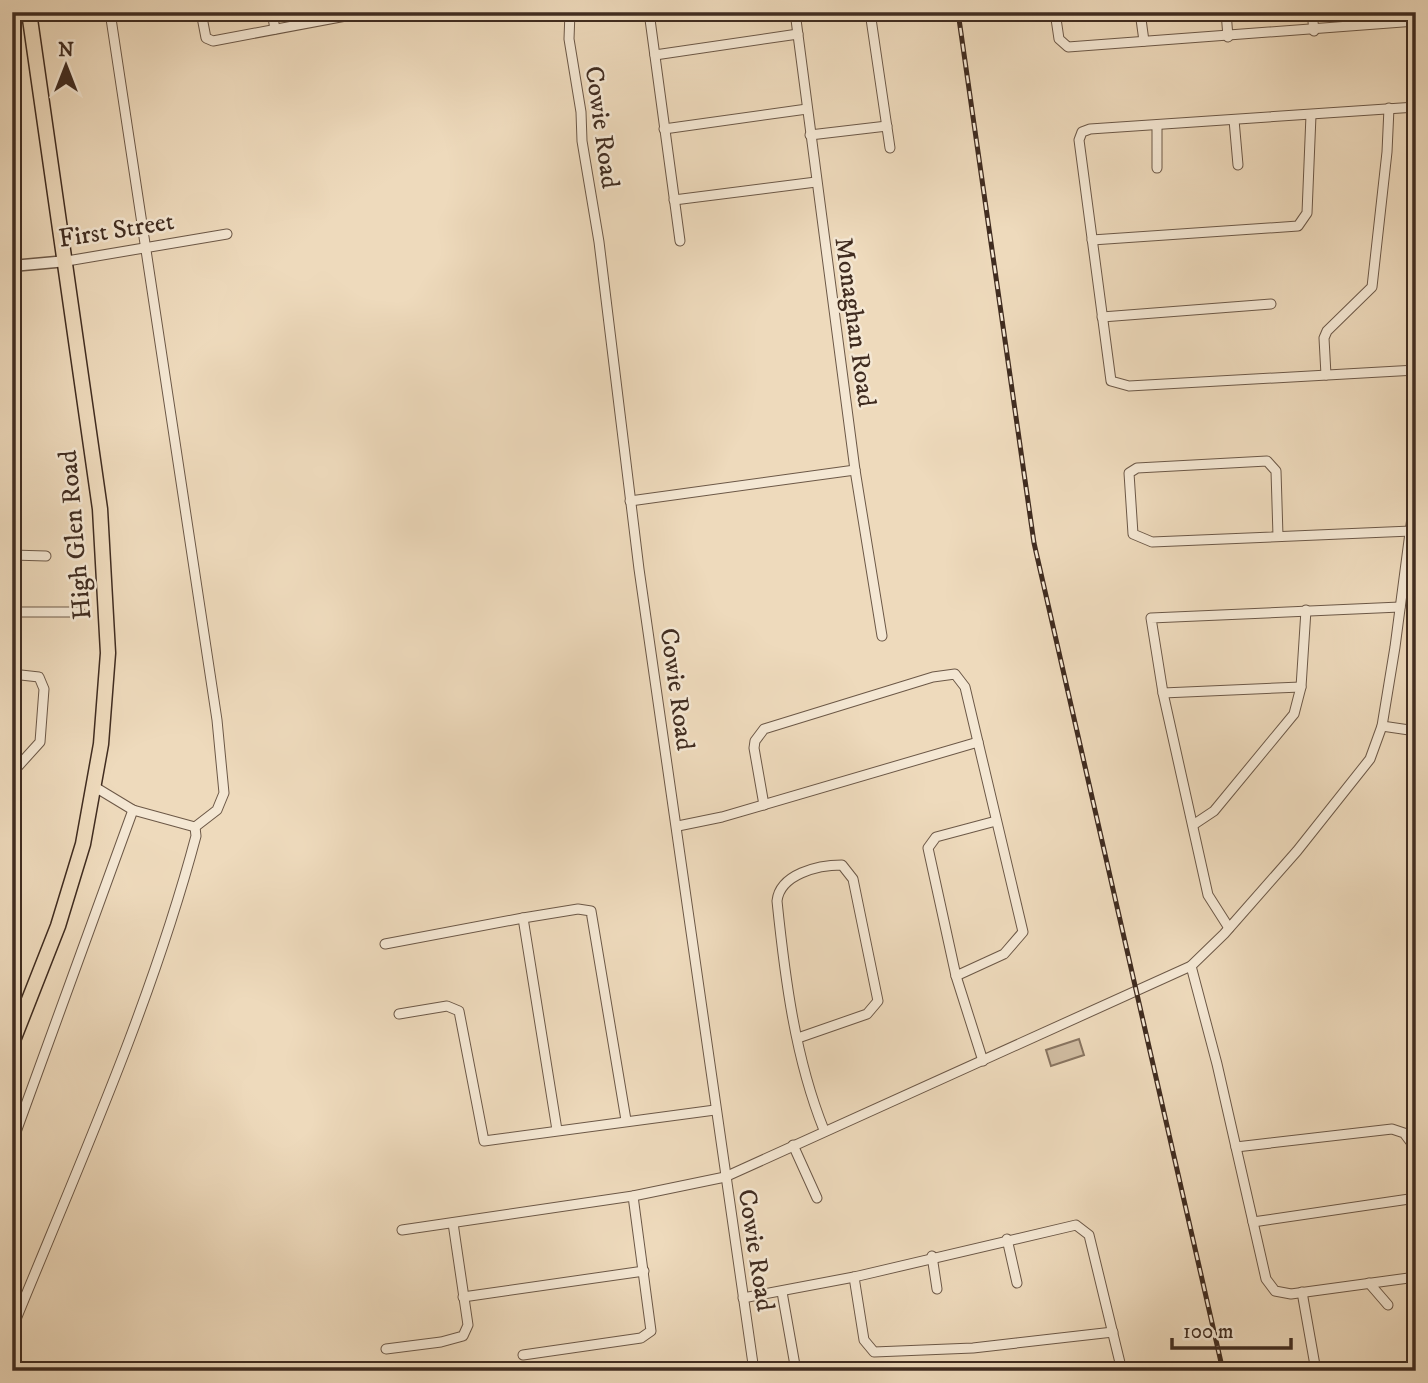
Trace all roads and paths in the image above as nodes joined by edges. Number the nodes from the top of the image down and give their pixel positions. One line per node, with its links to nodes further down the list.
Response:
1 (29, 12): 40 (main road, High Glen Road)
2 (110, 12): 39 (street)
3 (201, 12): 16 (street)
4 (272, 12): 16 (street)
5 (367, 12): 16 (street)
6 (570, 12): 48 (street, Cowie Road)
7 (649, 12): 21 (street)
8 (795, 12): 18 (street, Monaghan Road)
9 (870, 12): 28 (street)
10 (1055, 12): 20 (street)
11 (1140, 12): 20 (street)
12 (1226, 12): 19 (street)
13 (1312, 12): 17 (street)
14 (1397, 17): 15 (street); 17 (street)
15 (1416, 21)
16 (275, 29)
17 (1314, 31): 19 (street)
18 (798, 34): 21 (street); 23 (street, Monaghan Road)
19 (1228, 37): 20 (street)
20 (1144, 41)
21 (655, 55): 29 (street)
22 (1416, 107): 24 (street)
23 (807, 108): 29 (street); 30 (street, Monaghan Road)
24 (1389, 108): 25 (street); 45 (street)
25 (1311, 115): 26 (street); 37 (street)
26 (1234, 120): 27 (street); 32 (street)
27 (1157, 125): 33 (street); 37 (street)
28 (887, 126): 30 (street); 31 (street)
29 (664, 129): 35 (street)
30 (810, 135): 34 (street, Monaghan Road)
31 (890, 148)
32 (1238, 165)
33 (1157, 168)
34 (816, 182): 35 (street); 46 (street, Monaghan Road)
35 (674, 200): 38 (street)
36 (228, 234): 39 (street, First Street)
37 (1092, 240): 43 (street)
38 (680, 241)
39 (145, 247): 40 (street, First Street); 71 (street)
40 (67, 261): 41 (street, First Street); 65 (main road, High Glen Road)
41 (12, 266)
42 (1271, 304): 43 (street)
43 (1102, 317): 45 (street)
44 (1416, 370): 45 (street)
45 (1326, 375)
46 (855, 470): 48 (street); 57 (street, Monaghan Road)
47 (1416, 486): 49 (street)
48 (630, 501): 70 (street, Cowie Road)
49 (1411, 531): 50 (street); 53 (street)
50 (1278, 536): 50 (street)
51 (12, 555): 52 (street)
52 (46, 556)
53 (1400, 607): 54 (street); 61 (street)
54 (1306, 610): 59 (street); 60 (street)
55 (12, 612): 56 (street)
56 (80, 612)
57 (882, 636)
58 (12, 674): 64 (street)
59 (1301, 687): 60 (street); 69 (street)
60 (1163, 693): 69 (street)
61 (1382, 726): 62 (street); 73 (street)
62 (1416, 731)
63 (978, 742): 66 (street); 66 (street); 68 (street)
64 (12, 773)
65 (95, 787): 67 (street); 79 (main road, High Glen Road)
66 (764, 805): 70 (street)
67 (133, 810): 71 (street); 85 (street)
68 (996, 821): 76 (street); 76 (street)
69 (1193, 825): 73 (street)
70 (678, 826): 81 (street, Cowie Road)
71 (195, 827): 109 (street)
72 (523, 918): 74 (street); 82 (street); 83 (street)
73 (1229, 928): 75 (street)
74 (385, 944)
75 (1191, 966): 80 (street); 87 (street)
76 (956, 976): 80 (street)
77 (399, 1014): 83 (street)
78 (798, 1038): 78 (street); 84 (street)
79 (12, 1043)
80 (983, 1061): 84 (street)
81 (715, 1110): 82 (street); 89 (street, Cowie Road)
82 (626, 1120): 83 (street)
83 (557, 1130)
84 (824, 1130): 86 (street)
85 (12, 1143)
86 (793, 1145): 89 (street); 91 (street)
87 (1236, 1147): 88 (street); 93 (street)
88 (1416, 1149)
89 (725, 1177): 90 (street); 107 (street, Cowie Road)
90 (633, 1196): 94 (street); 98 (street)
91 (817, 1198)
92 (1416, 1198): 93 (street)
93 (1253, 1222): 105 (street)
94 (453, 1223): 95 (street); 106 (street)
95 (402, 1230)
96 (1007, 1238): 97 (street); 101 (street); 110 (street)
97 (932, 1256): 99 (street); 103 (street)
98 (644, 1270): 106 (street); 112 (street)
99 (854, 1277): 104 (street); 110 (street)
100 (1416, 1277): 102 (street)
101 (1017, 1283)
102 (1369, 1283): 105 (street); 108 (street)
103 (937, 1289)
104 (782, 1292): 107 (street); 114 (street)
105 (1302, 1292): 116 (street)
106 (463, 1297): 111 (street)
107 (743, 1298): 113 (street, Cowie Road)
108 (1388, 1305)
109 (12, 1329)
110 (1113, 1332): 115 (street)
111 (386, 1349)
112 (523, 1355)
113 (754, 1371)
114 (796, 1371)
115 (1122, 1371)
116 (1316, 1371)

